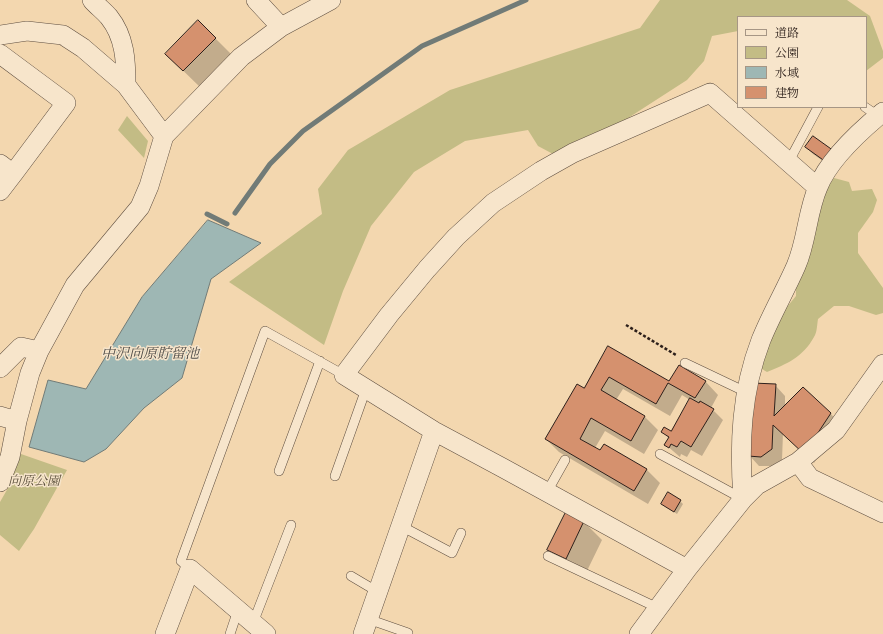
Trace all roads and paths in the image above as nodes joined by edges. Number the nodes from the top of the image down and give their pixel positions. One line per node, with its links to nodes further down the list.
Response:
1 (92, 0): 7 (street)
2 (256, 0): 4 (street)
3 (331, 0): 4 (street)
4 (281, 27): 10 (street)
5 (0, 35): 7 (street)
6 (0, 54): 12 (street)
7 (126, 85): 10 (street)
8 (817, 108): 11 (lane)
9 (875, 112): 13 (street)
10 (164, 136): 16 (street)
11 (788, 163): 13 (street); 21 (street)
12 (6, 169): 14 (street)
13 (817, 187): 23 (street)
14 (0, 190)
15 (626, 325): 18 (path)
16 (39, 351): 20 (street); 24 (street)
17 (320, 361): 21 (lane); 29 (lane); 39 (lane)
18 (685, 362): 23 (lane)
19 (883, 364): 28 (street)
20 (0, 368)
21 (344, 375): 22 (street)
22 (366, 389): 25 (street); 30 (lane)
23 (746, 392): 33 (street)
24 (8, 418): 31 (street)
25 (434, 432): 32 (street); 36 (street)
26 (660, 454): 33 (lane)
27 (565, 460): 32 (lane)
28 (798, 462): 33 (street); 34 (street)
29 (279, 471)
30 (335, 476)
31 (0, 482)
32 (547, 492): 40 (street)
33 (743, 499): 40 (street)
34 (883, 513)
35 (291, 525): 46 (lane)
36 (401, 526): 37 (lane); 42 (street)
37 (461, 533)
38 (548, 556): 43 (lane)
39 (190, 569): 44 (street); 48 (street)
40 (687, 569): 43 (street)
41 (351, 576): 42 (lane)
42 (378, 592): 45 (street)
43 (658, 608): 50 (street)
44 (238, 610): 46 (street); 49 (lane)
45 (365, 626): 47 (lane)
46 (259, 629)
47 (408, 633)
48 (165, 634)
49 (230, 634)
50 (639, 634)

